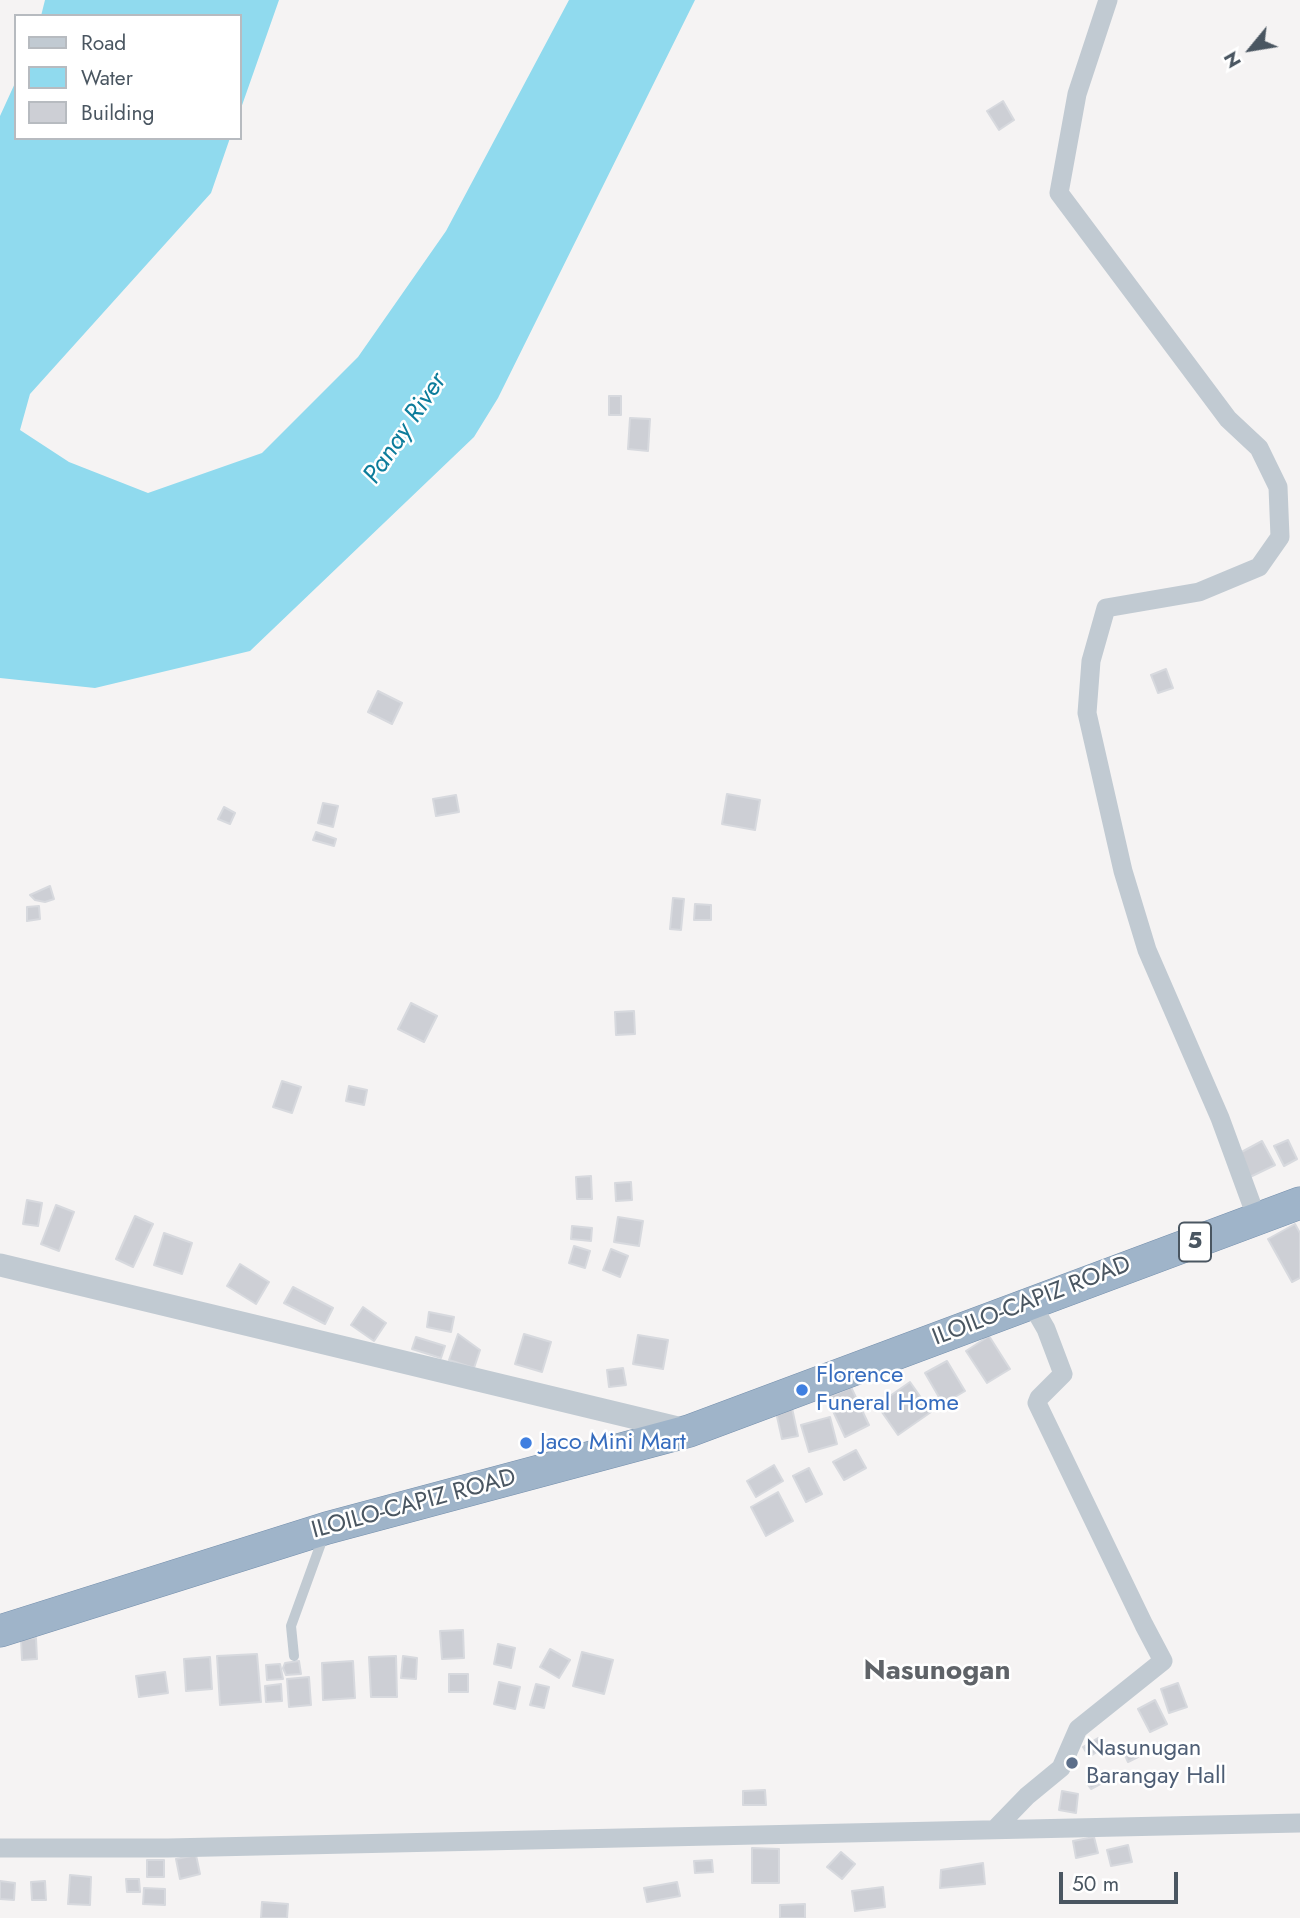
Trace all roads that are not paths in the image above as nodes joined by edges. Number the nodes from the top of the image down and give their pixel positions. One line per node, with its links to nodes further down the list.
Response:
1 (1108, 0): 3 (street)
2 (1300, 1203): 3 (highway, ILOILO-CAPIZ ROAD / 5)
3 (1257, 1219): 5 (highway, ILOILO-CAPIZ ROAD / 5)
4 (0, 1265): 6 (street)
5 (1031, 1303): 6 (highway, ILOILO-CAPIZ ROAD / 5); 11 (street)
6 (689, 1431): 7 (highway, ILOILO-CAPIZ ROAD / 5)
7 (327, 1528): 8 (highway, ILOILO-CAPIZ ROAD / 5); 9 (lane)
8 (0, 1631)
9 (294, 1656)
10 (1300, 1823): 11 (street)
11 (995, 1829): 12 (street)
12 (0, 1848)

